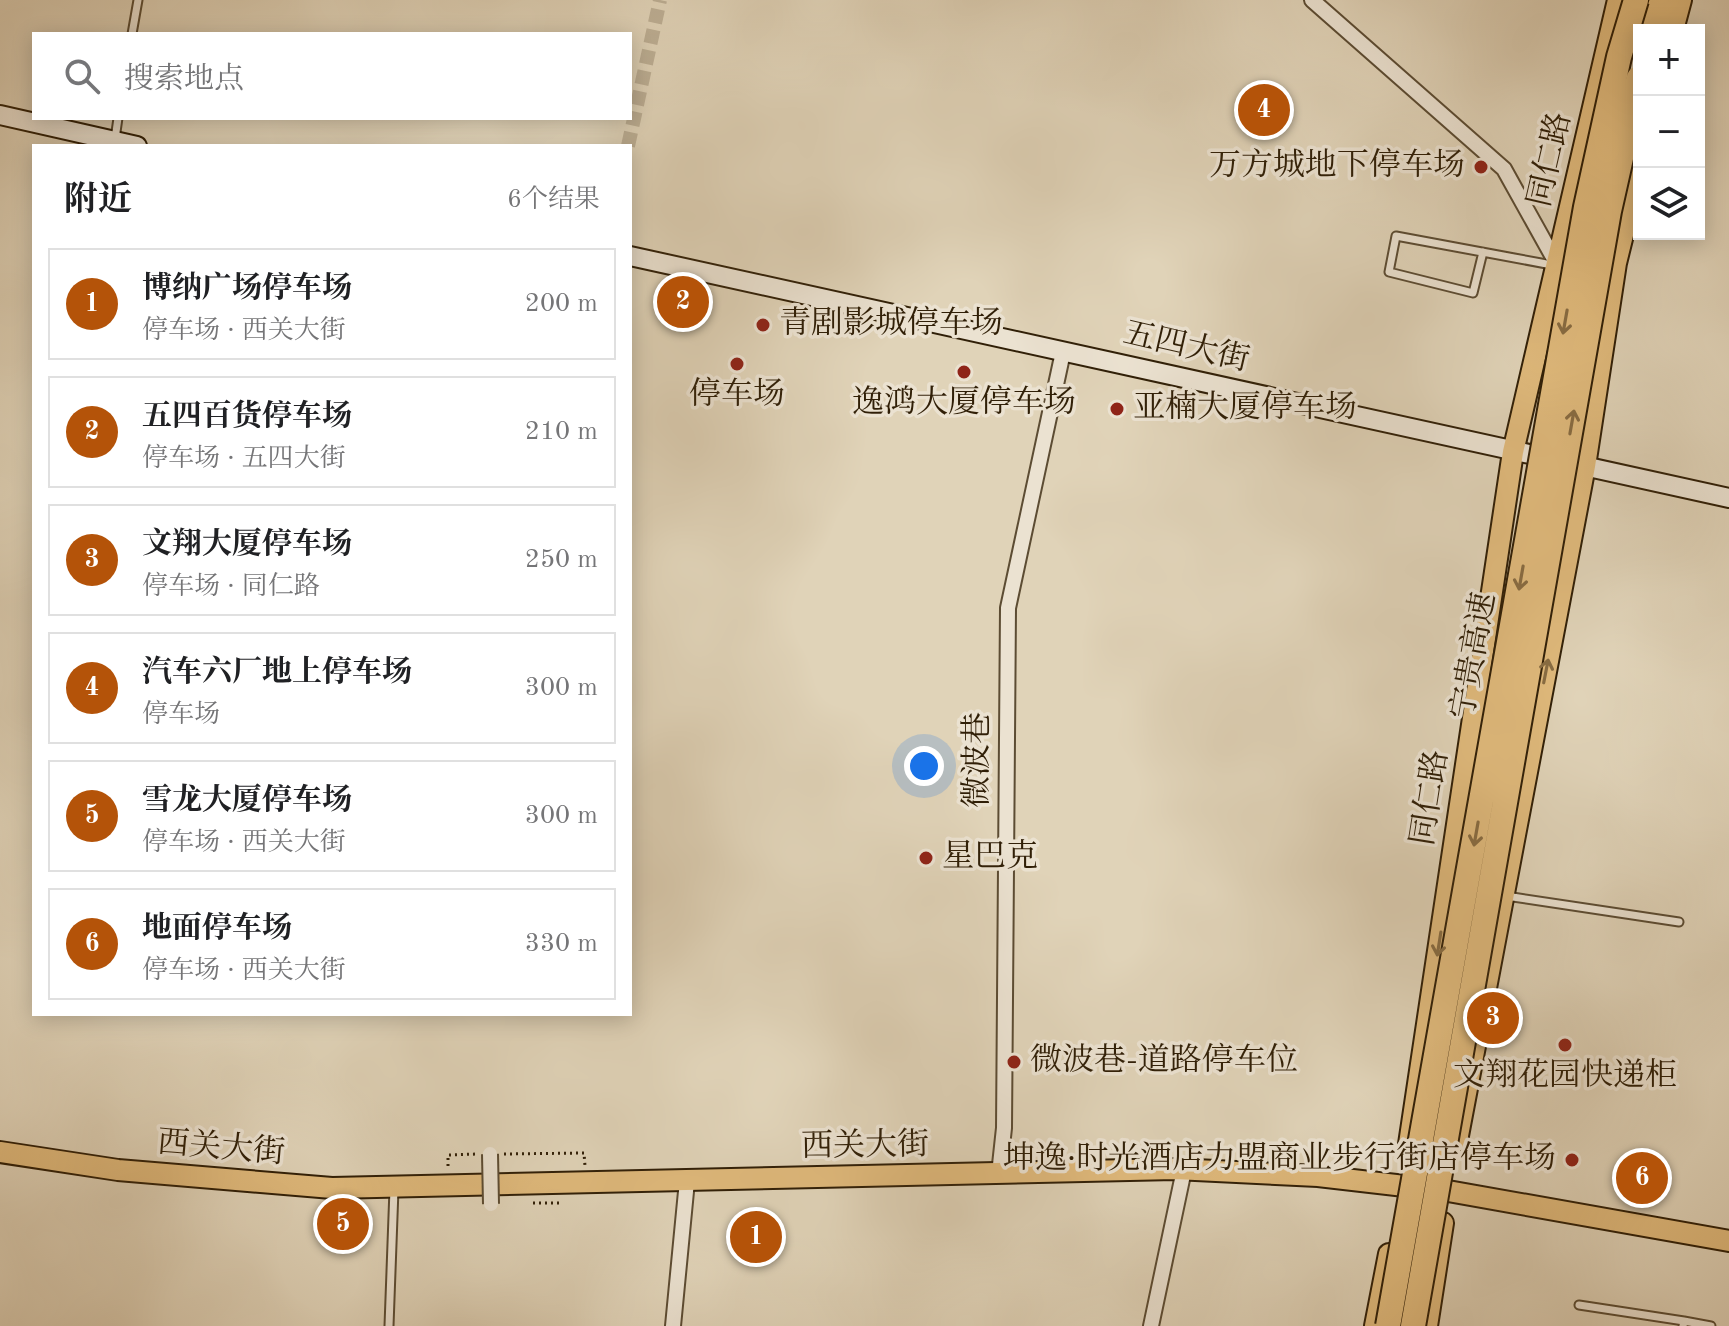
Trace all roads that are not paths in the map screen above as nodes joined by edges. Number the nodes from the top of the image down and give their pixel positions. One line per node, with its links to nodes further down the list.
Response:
1 (138, 0): 9 (lane)
2 (1312, 0): 18 (street)
3 (1618, 0): 18 (main road, 同仁路)
4 (1636, 0): 41 (highway, 宁贵高速, one-way to 41, bridge)
5 (1662, 0): 7 (highway)
6 (1681, 0): 8 (main road)
7 (1655, 24)
8 (1675, 24)
9 (132, 32)
10 (1635, 96): 42 (highway, 宁贵高速, one-way to 10, bridge)
11 (0, 115): 13 (main road)
12 (118, 120): 13 (lane)
13 (114, 141): 14 (main road)
14 (128, 144)
15 (1633, 194): 21 (main road)
16 (1483, 252): 16 (lane); 18 (lane)
17 (632, 256): 19 (main road, 五四大街)
18 (1558, 266): 20 (main road, 同仁路)
19 (1063, 352): 20 (main road, 五四大街); 28 (street, 微波巷)
20 (1513, 452): 21 (main road, 五四大街); 30 (main road, 同仁路, one-way to 30)
21 (1585, 466): 22 (main road, 五四大街); 23 (main road, one-way to 21)
22 (1729, 498)
23 (1504, 896): 24 (lane); 32 (main road)
24 (1679, 922)
25 (0, 1152): 31 (main road, 西关大街)
26 (490, 1154): 33 (street, bridge)
27 (1184, 1170): 28 (main road, 西关大街); 30 (main road, 西关大街); 39 (street)
28 (999, 1174): 29 (main road, 西关大街)
29 (687, 1181): 31 (main road, 西关大街); 38 (street)
30 (1402, 1185): 32 (main road, 西关大街); 40 (main road, 同仁路)
31 (394, 1187): 37 (lane)
32 (1448, 1191): 34 (main road, 西关大街); 43 (main road)
33 (491, 1204)
34 (1729, 1241)
35 (1579, 1305): 36 (lane)
36 (1683, 1323): 44 (lane)
37 (389, 1326)
38 (673, 1326)
39 (1151, 1326)
40 (1375, 1326)
41 (1388, 1326)
42 (1413, 1326)
43 (1427, 1326)
44 (1711, 1326)

